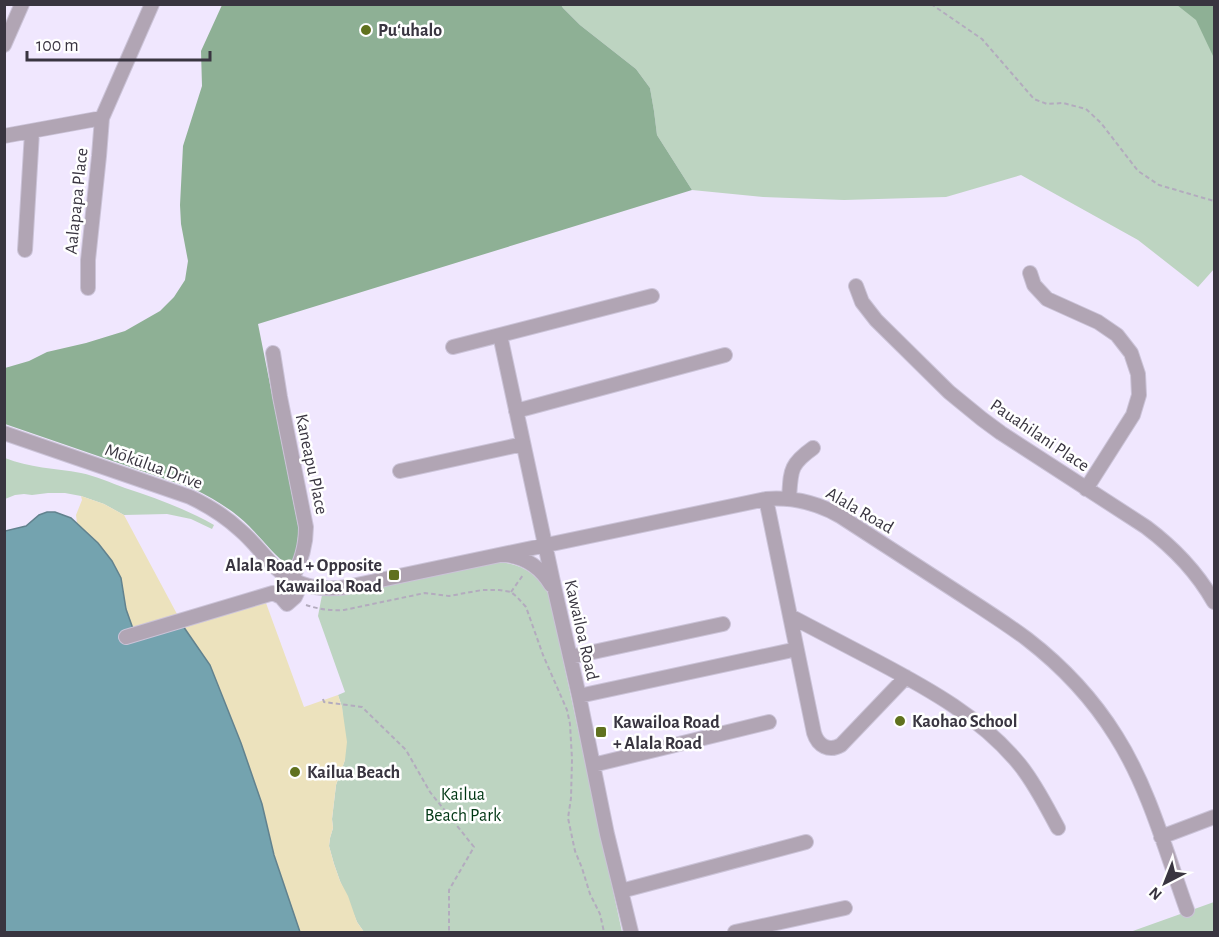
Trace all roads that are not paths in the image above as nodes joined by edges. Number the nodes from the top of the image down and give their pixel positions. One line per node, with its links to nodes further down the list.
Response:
1 (22, 4): 3 (street)
2 (152, 4): 4 (street, Aalapapa Place)
3 (4, 45)
4 (102, 118): 5 (street, Aalapapa Place); 10 (street, Aalapapa Place)
5 (32, 132): 6 (street, Aalapapa Place); 7 (street)
6 (4, 136)
7 (25, 250)
8 (1030, 273): 21 (street)
9 (856, 286): 21 (street, Pauahilani Place)
10 (88, 288)
11 (652, 296): 12 (street)
12 (500, 335): 13 (street); 16 (street, Kawailoa Road)
13 (453, 347)
14 (273, 353): 26 (street, Kaneapu Place)
15 (725, 355): 16 (street)
16 (516, 411): 18 (street, Kawailoa Road)
17 (4, 433): 26 (street, Mōkūlua Drive)
18 (523, 444): 20 (street); 24 (street, Kawailoa Road)
19 (813, 448): 23 (street)
20 (400, 471)
21 (1086, 489): 28 (street, Pauahilani Place)
22 (766, 499): 23 (street, Alala Road); 24 (street, Alala Road); 29 (street)
23 (789, 499): 40 (street, Alala Road)
24 (545, 545): 25 (street, Alala Road); 27 (street, Kawailoa Road)
25 (499, 555): 26 (street, Alala Road); 27 (street)
26 (296, 582): 31 (street, Kaneapu Place)
27 (555, 591): 33 (street, Kawailoa Road)
28 (1215, 602)
29 (790, 616): 34 (street); 34 (street)
30 (723, 624): 33 (street)
31 (126, 637)
32 (788, 651): 35 (street)
33 (570, 657): 35 (street, Kawailoa Road)
34 (906, 677): 39 (street)
35 (579, 696): 37 (street, Kawailoa Road)
36 (769, 722): 37 (street)
37 (593, 765): 42 (street, Kawailoa Road)
38 (1215, 817): 40 (street)
39 (1058, 828)
40 (1161, 837): 44 (street, Alala Road)
41 (806, 842): 42 (street)
42 (621, 891): 45 (street, Kawailoa Road)
43 (845, 908): 46 (street)
44 (1187, 910)
45 (631, 933)
46 (735, 933)

